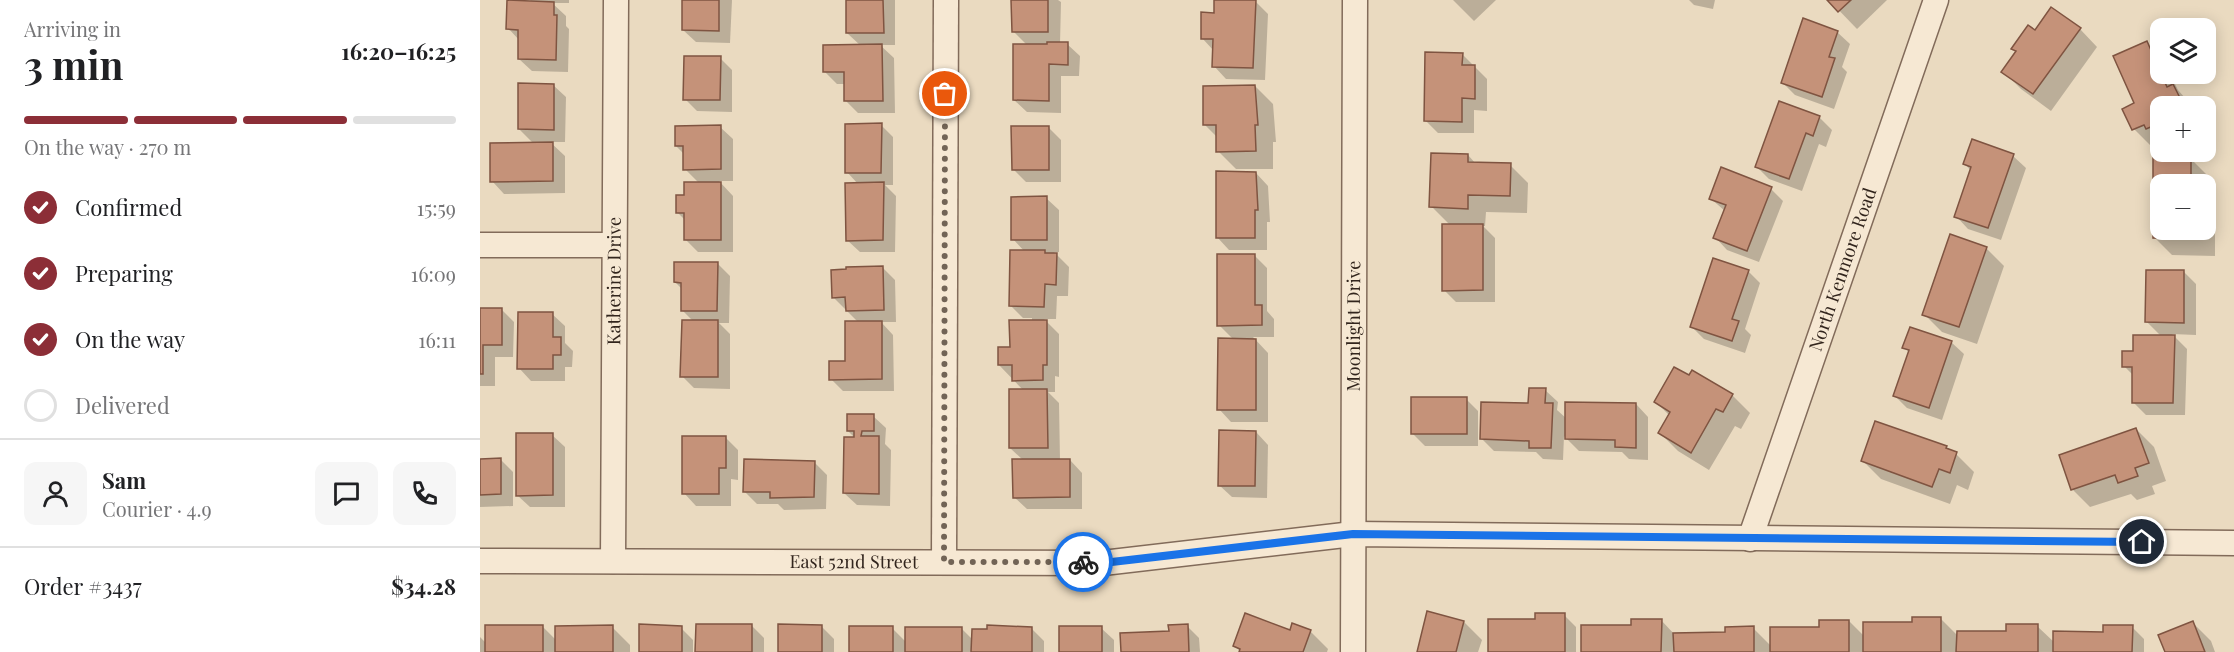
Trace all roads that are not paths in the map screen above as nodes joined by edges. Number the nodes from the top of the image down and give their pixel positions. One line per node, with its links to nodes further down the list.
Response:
1 (616, 0): 6 (street, Katherine Drive)
2 (946, 0): 12 (street)
3 (1355, 0): 7 (street, Moonlight Drive)
4 (1935, 0): 8 (street, North Kenmore Road)
5 (480, 245): 6 (street)
6 (614, 245): 11 (street, Katherine Drive)
7 (1353, 534): 8 (street, East 52nd Street); 12 (street, East 52nd Street); 13 (street, Moonlight Drive)
8 (1750, 539): 9 (street, East 52nd Street)
9 (2234, 543)
10 (480, 561): 11 (street, East 52nd Street)
11 (613, 561): 12 (street, East 52nd Street)
12 (944, 562)
13 (1353, 652)

